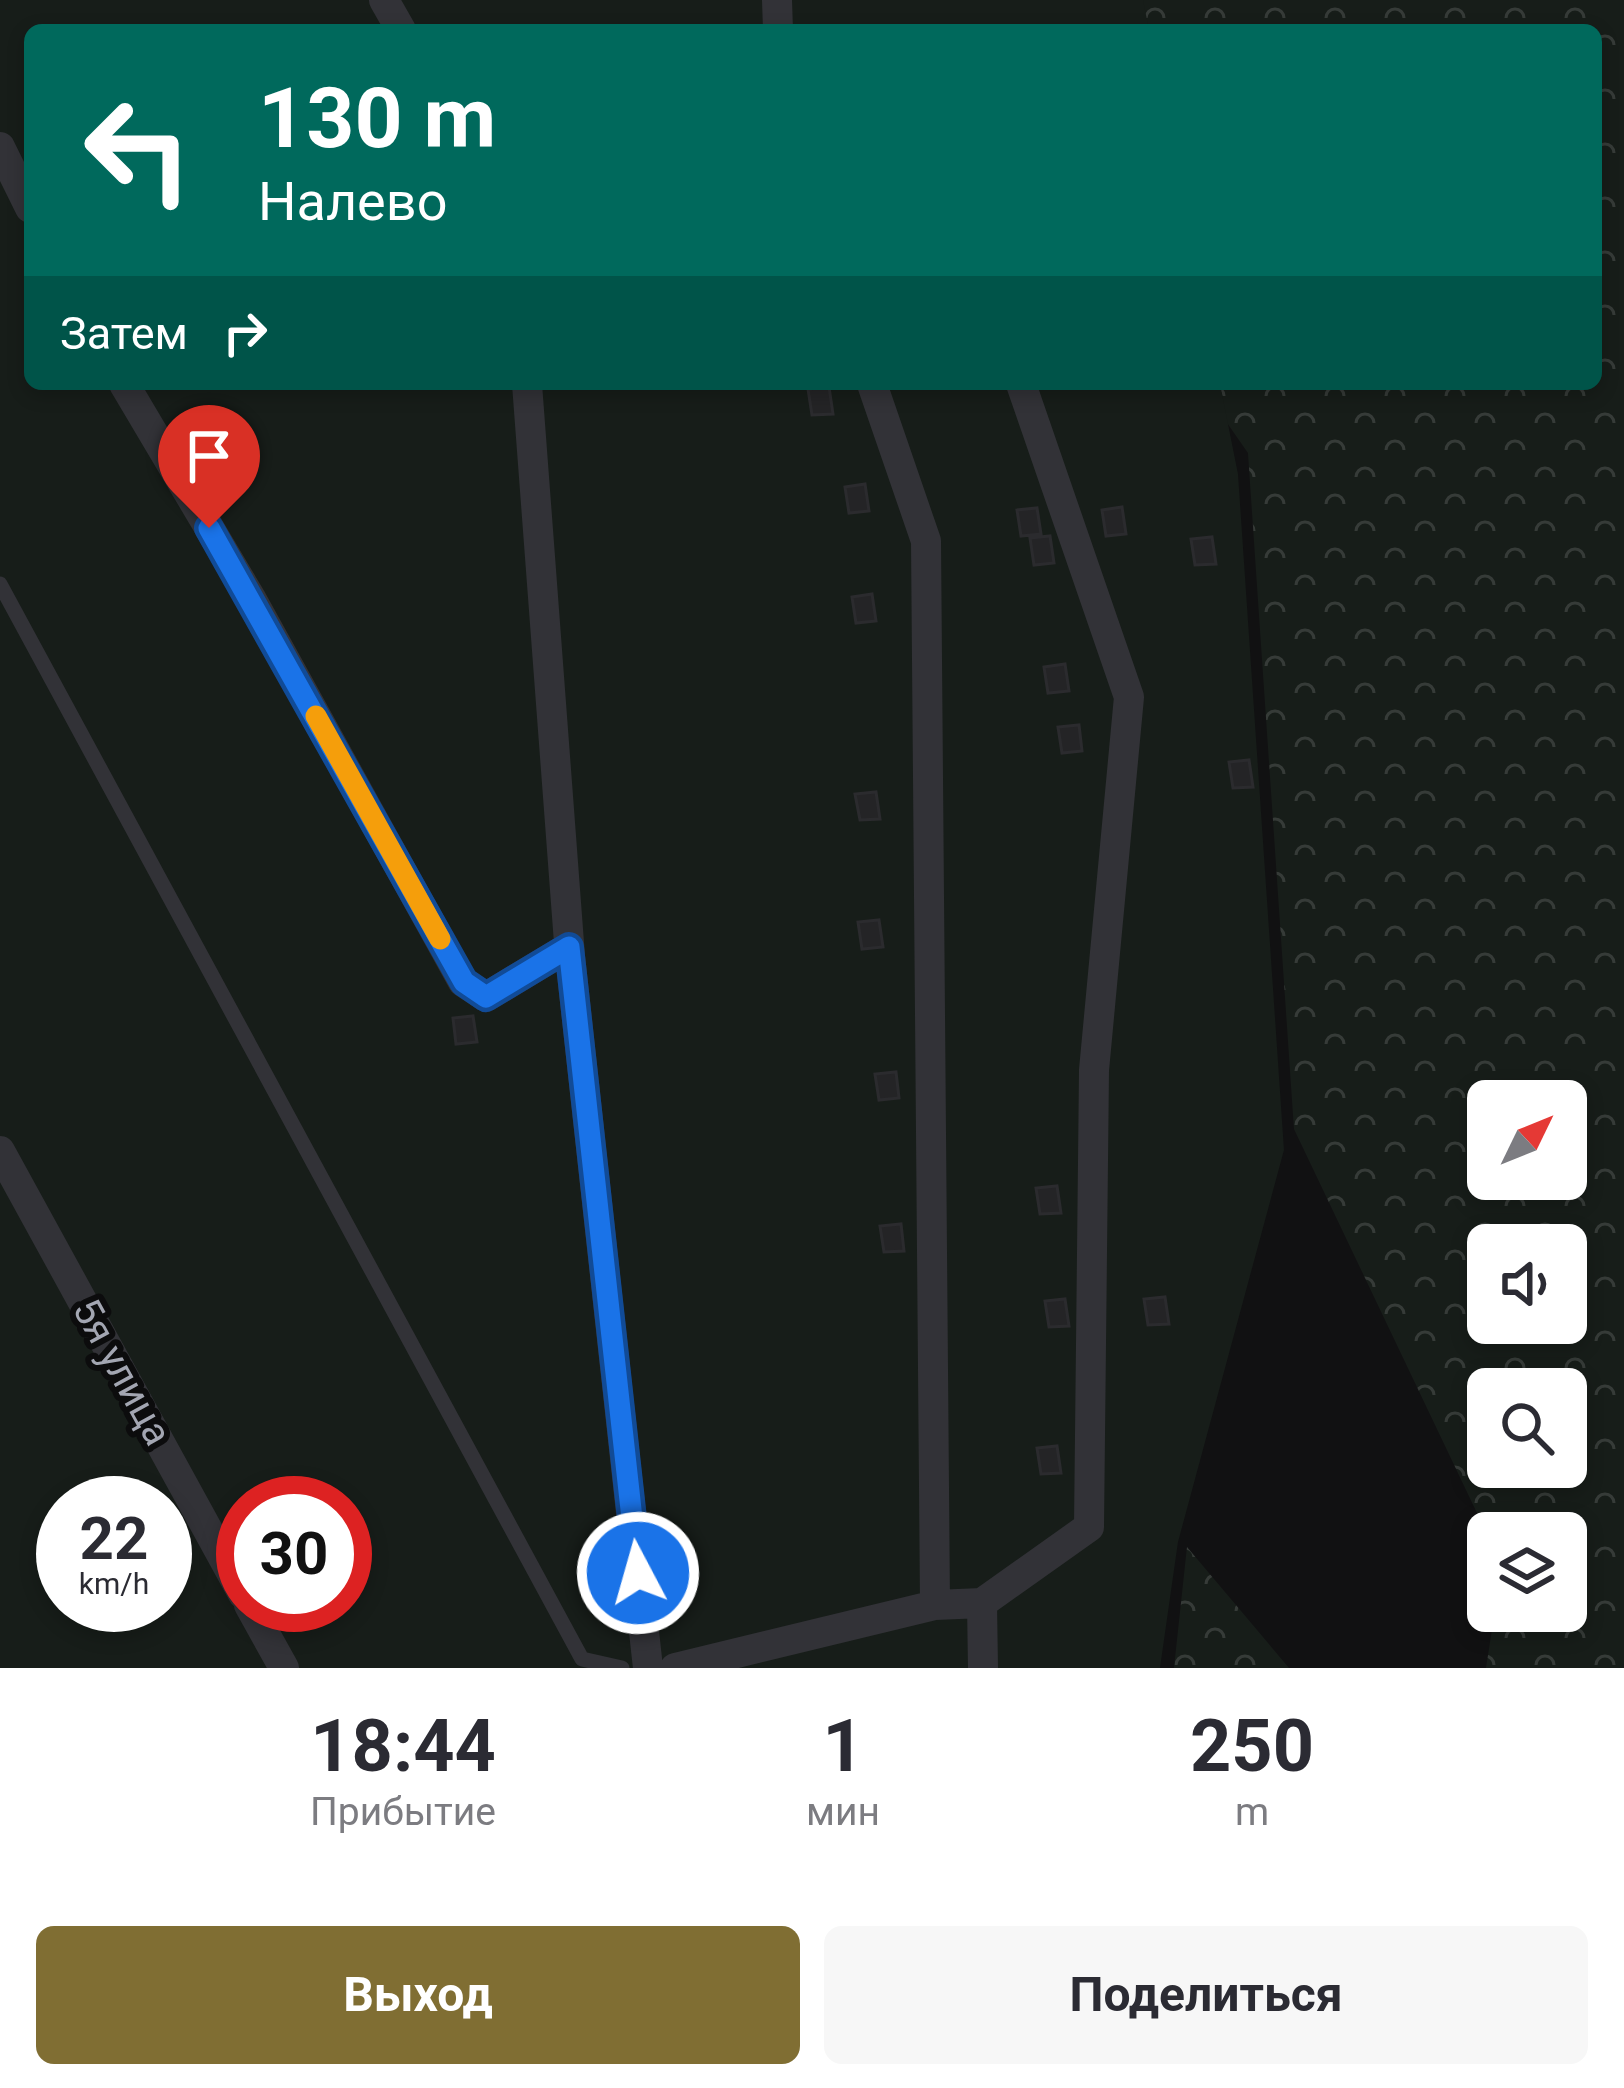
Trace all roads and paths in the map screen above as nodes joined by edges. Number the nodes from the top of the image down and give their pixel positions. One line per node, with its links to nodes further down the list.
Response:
1 (0, 147): 2 (street)
2 (24, 196)
3 (128, 390): 8 (street)
4 (527, 390): 8 (street)
5 (874, 390): 12 (street)
6 (1023, 390): 11 (street)
7 (0, 584): 15 (lane)
8 (569, 947): 16 (street)
9 (0, 1151): 10 (street, 5я улица)
10 (216, 1545)
11 (982, 1603): 12 (street); 18 (street)
12 (935, 1605): 17 (street)
13 (264, 1632): 14 (street)
14 (284, 1668)
15 (622, 1668)
16 (648, 1668)
17 (675, 1668)
18 (983, 1668)

